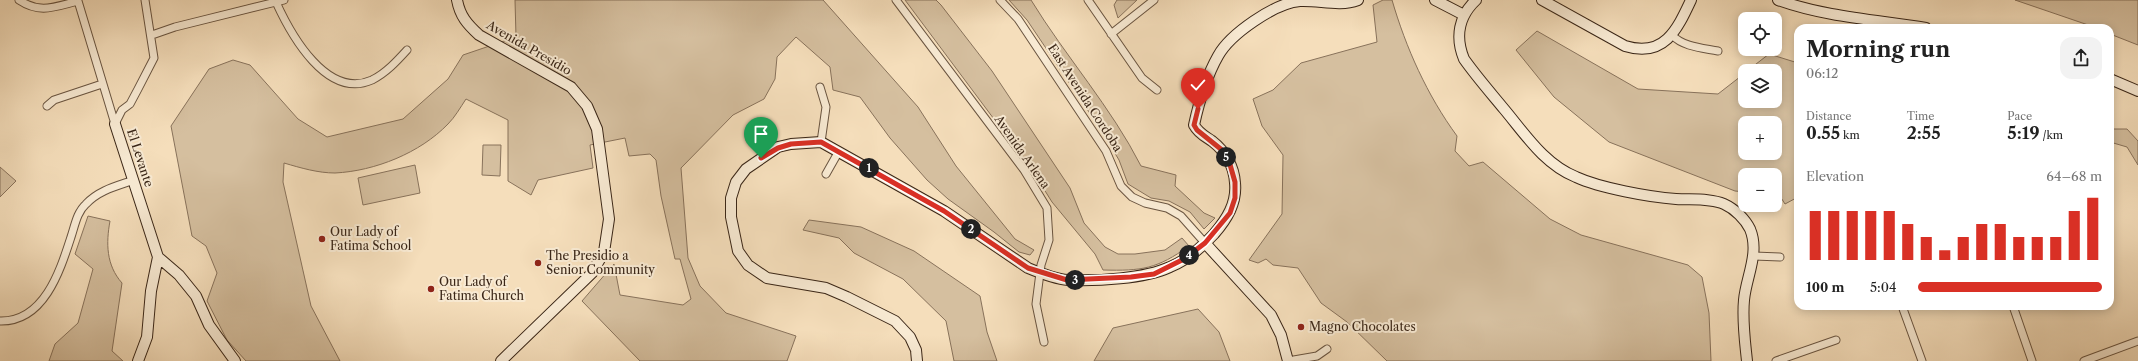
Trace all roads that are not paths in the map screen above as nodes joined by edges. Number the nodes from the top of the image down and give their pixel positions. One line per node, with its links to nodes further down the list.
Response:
1 (18, 0): 24 (street, El Levante)
2 (145, 0): 19 (street)
3 (457, 0): 50 (street, Avenida Presidio)
4 (896, 0): 39 (street, Avenida Arlena)
5 (1000, 0): 34 (street, East Avenida Cordoba)
6 (1088, 0): 18 (street)
7 (1154, 0): 18 (street)
8 (1358, 0): 15 (street)
9 (1435, 0): 16 (street)
10 (1476, 0): 16 (street)
11 (1542, 0): 20 (street)
12 (1691, 0): 20 (street)
13 (1778, 0): 17 (street)
14 (280, 1): 19 (street); 21 (street)
15 (1347, 2): 34 (street)
16 (1464, 15): 35 (street)
17 (1900, 24)
18 (1111, 34): 26 (street)
19 (152, 35): 29 (street)
20 (1672, 35): 22 (street)
21 (407, 50)
22 (1718, 51)
23 (2114, 81): 27 (street)
24 (102, 84): 28 (street); 29 (street, El Levante)
25 (820, 87): 30 (street)
26 (1157, 90)
27 (2138, 91)
28 (47, 106)
29 (115, 124): 33 (street, El Levante)
30 (821, 142): 31 (street); 51 (street)
31 (839, 151): 32 (street); 39 (street)
32 (826, 174)
33 (134, 180): 36 (street, El Levante); 43 (street)
34 (1205, 243): 39 (street); 52 (street, East Avenida Cordoba)
35 (1754, 256): 37 (street); 53 (street)
36 (158, 257): 38 (street); 40 (street)
37 (1780, 257)
38 (173, 269): 40 (street); 49 (street)
39 (1040, 273): 46 (street, Avenida Arlena)
40 (155, 276): 48 (street)
41 (1903, 310): 55 (street)
42 (2014, 310): 56 (street)
43 (0, 320)
44 (1836, 340): 54 (street)
45 (2138, 341): 57 (street)
46 (1044, 342)
47 (1327, 349): 52 (street)
48 (138, 361)
49 (236, 361)
50 (501, 361)
51 (917, 361)
52 (1288, 361)
53 (1747, 361)
54 (1776, 361)
55 (1922, 361)
56 (2032, 361)
57 (2084, 361)

